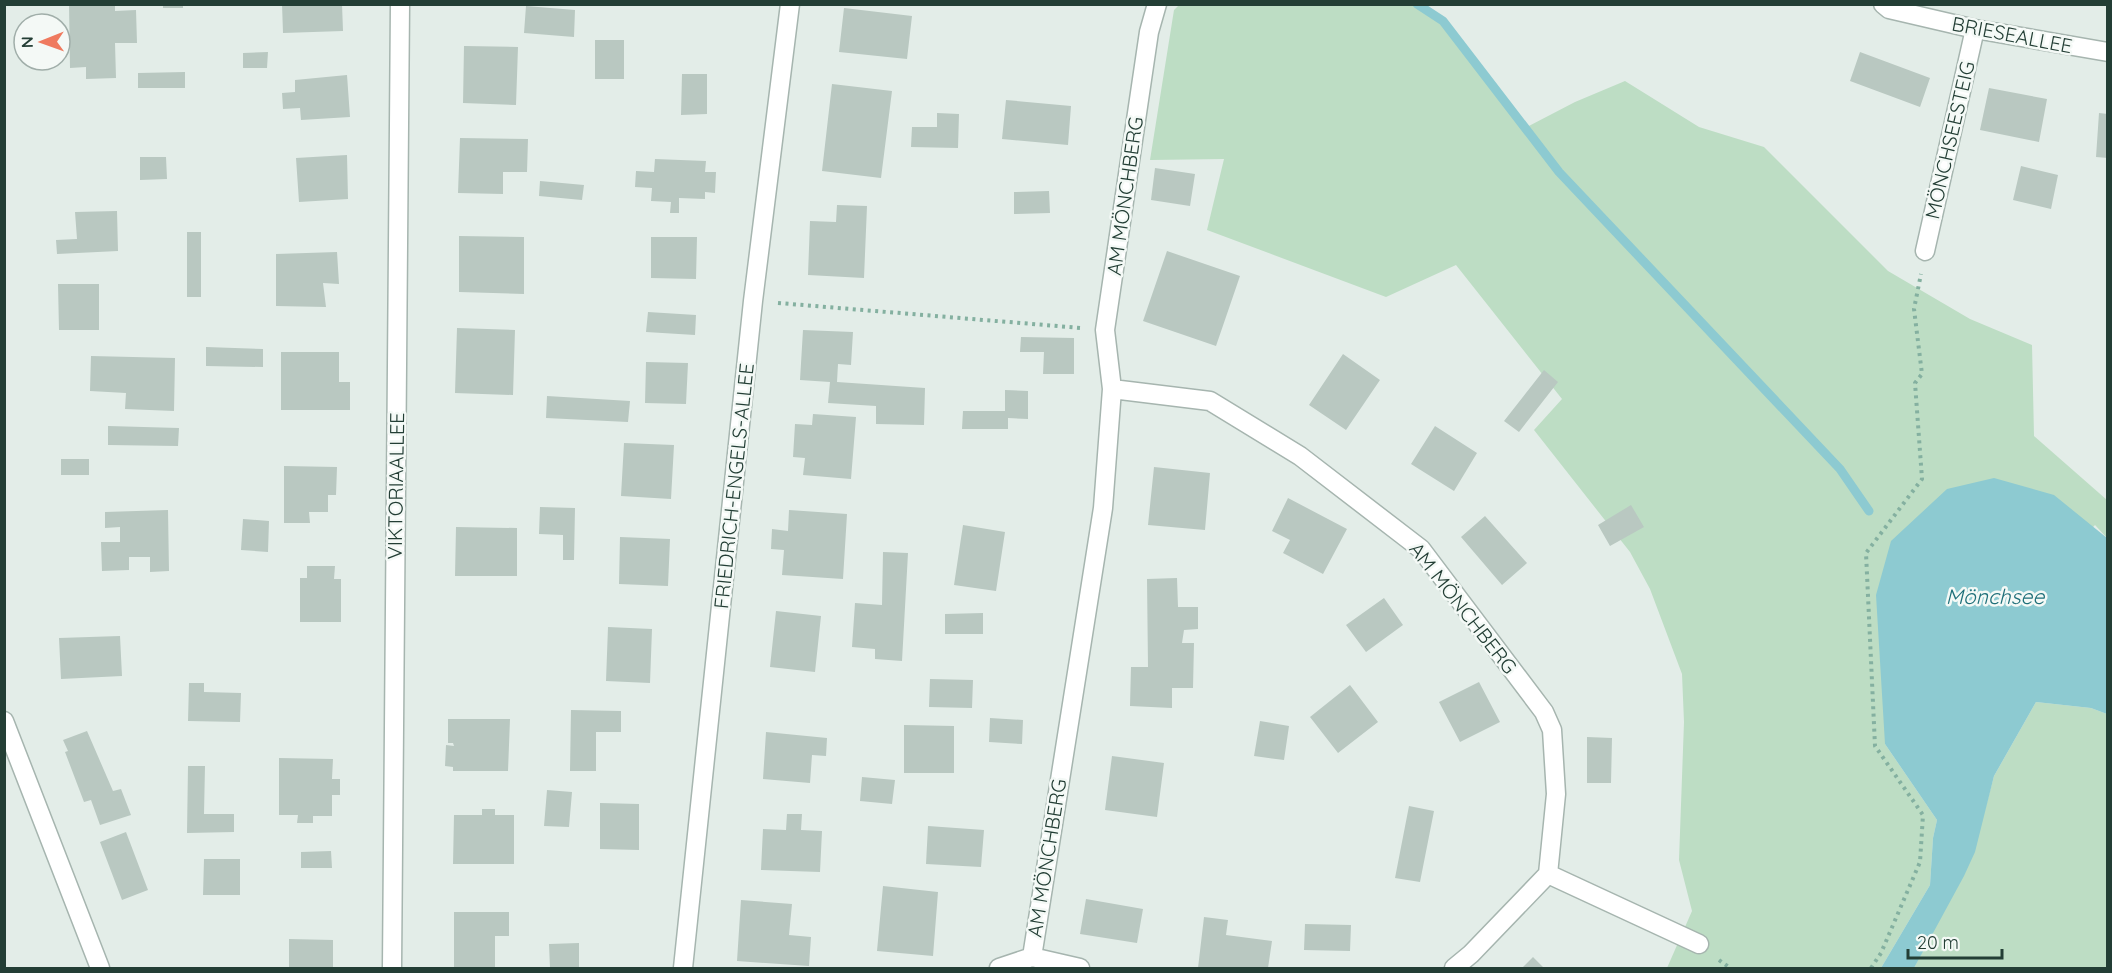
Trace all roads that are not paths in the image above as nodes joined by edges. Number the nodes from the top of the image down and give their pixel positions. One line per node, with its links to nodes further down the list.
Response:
1 (400, 4): 14 (street, VIKTORIAALLEE)
2 (790, 4): 15 (street, FRIEDRICH-ENGELS-ALLEE)
3 (1157, 4): 8 (street, AM MÖNCHBERG)
4 (1882, 4): 5 (street, BRIESEALLEE)
5 (1975, 29): 6 (street, BRIESEALLEE); 7 (street, MÖNCHSEESTEIG)
6 (2108, 52)
7 (1925, 251)
8 (1112, 390): 10 (street, AM MÖNCHBERG); 12 (street, AM MÖNCHBERG)
9 (4, 721): 13 (street)
10 (1548, 874): 11 (street); 18 (street)
11 (1699, 944)
12 (1032, 957): 16 (street); 17 (street, AM MÖNCHBERG)
13 (100, 969)
14 (392, 969)
15 (683, 969)
16 (999, 969)
17 (1080, 969)
18 (1454, 969)

